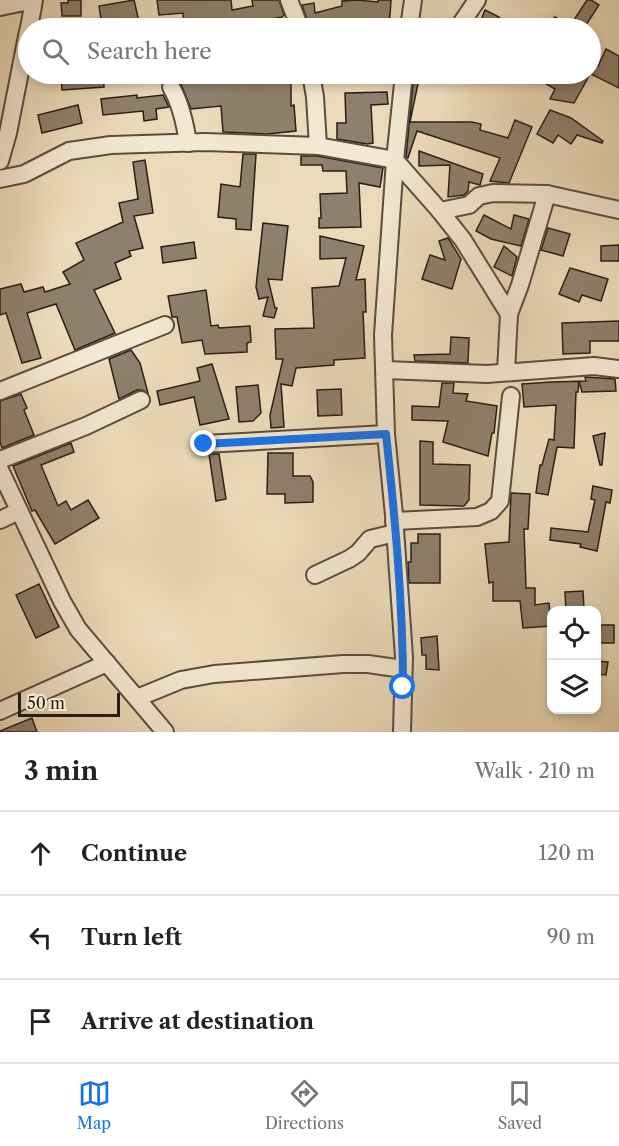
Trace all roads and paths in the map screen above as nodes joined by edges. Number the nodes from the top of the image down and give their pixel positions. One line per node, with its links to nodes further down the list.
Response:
1 (34, 0): 5 (street); 6 (street)
2 (289, 0): 7 (street)
3 (413, 0): 8 (street)
4 (477, 0): 9 (street)
5 (0, 7)
6 (31, 18)
7 (296, 18)
8 (410, 18)
9 (465, 18)
10 (18, 75): 14 (street)
11 (313, 84): 16 (street)
12 (403, 84): 17 (street)
13 (171, 87): 15 (street)
14 (4, 133): 18 (street)
15 (188, 143): 16 (street); 19 (street)
16 (318, 146): 17 (street)
17 (395, 160): 22 (street); 26 (street)
18 (0, 161)
19 (0, 179)
20 (547, 194): 21 (street); 22 (street); 23 (street)
21 (619, 210)
22 (440, 211): 23 (street)
23 (508, 314): 27 (street)
24 (165, 325): 28 (street)
25 (619, 369): 27 (street)
26 (385, 370): 27 (street); 31 (street)
27 (506, 372)
28 (0, 392)
29 (511, 396): 37 (street)
30 (141, 400): 33 (street)
31 (386, 434): 32 (street); 37 (street)
32 (204, 444)
33 (0, 460)
34 (0, 470): 35 (street)
35 (19, 511): 36 (street); 39 (street)
36 (0, 520)
37 (395, 527): 38 (street); 40 (street)
38 (315, 575)
39 (107, 663): 41 (street); 42 (street)
40 (403, 669): 41 (street); 44 (street)
41 (136, 698): 43 (street)
42 (0, 711)
43 (165, 732)
44 (402, 732)

